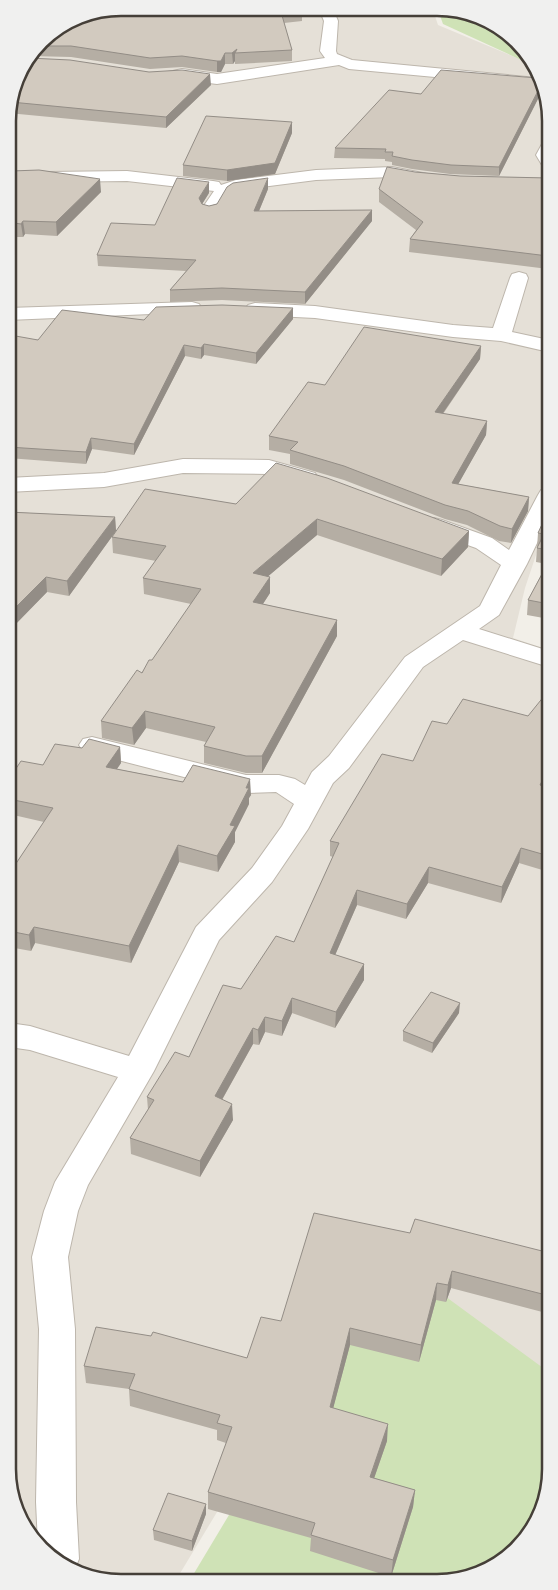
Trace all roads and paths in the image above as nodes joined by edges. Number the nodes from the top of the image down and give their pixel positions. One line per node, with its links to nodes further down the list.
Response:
1 (328, 16): 2 (street)
2 (339, 61): 3 (street); 4 (street)
3 (156, 76)
4 (534, 82)
5 (34, 176): 7 (street)
6 (442, 180): 7 (street)
7 (227, 188): 8 (street)
8 (210, 210)
9 (519, 278): 13 (street)
10 (212, 308): 12 (street)
11 (241, 309): 13 (street)
12 (16, 314)
13 (501, 335): 14 (street)
14 (542, 344)
15 (326, 484): 16 (street)
16 (16, 485)
17 (542, 509): 19 (street)
18 (414, 516): 19 (street)
19 (515, 564): 20 (street)
20 (461, 631): 21 (street); 23 (street)
21 (542, 657)
22 (92, 745): 23 (street)
23 (308, 801): 25 (street)
24 (16, 1036): 25 (street)
25 (138, 1071): 26 (street)
26 (59, 1553)

